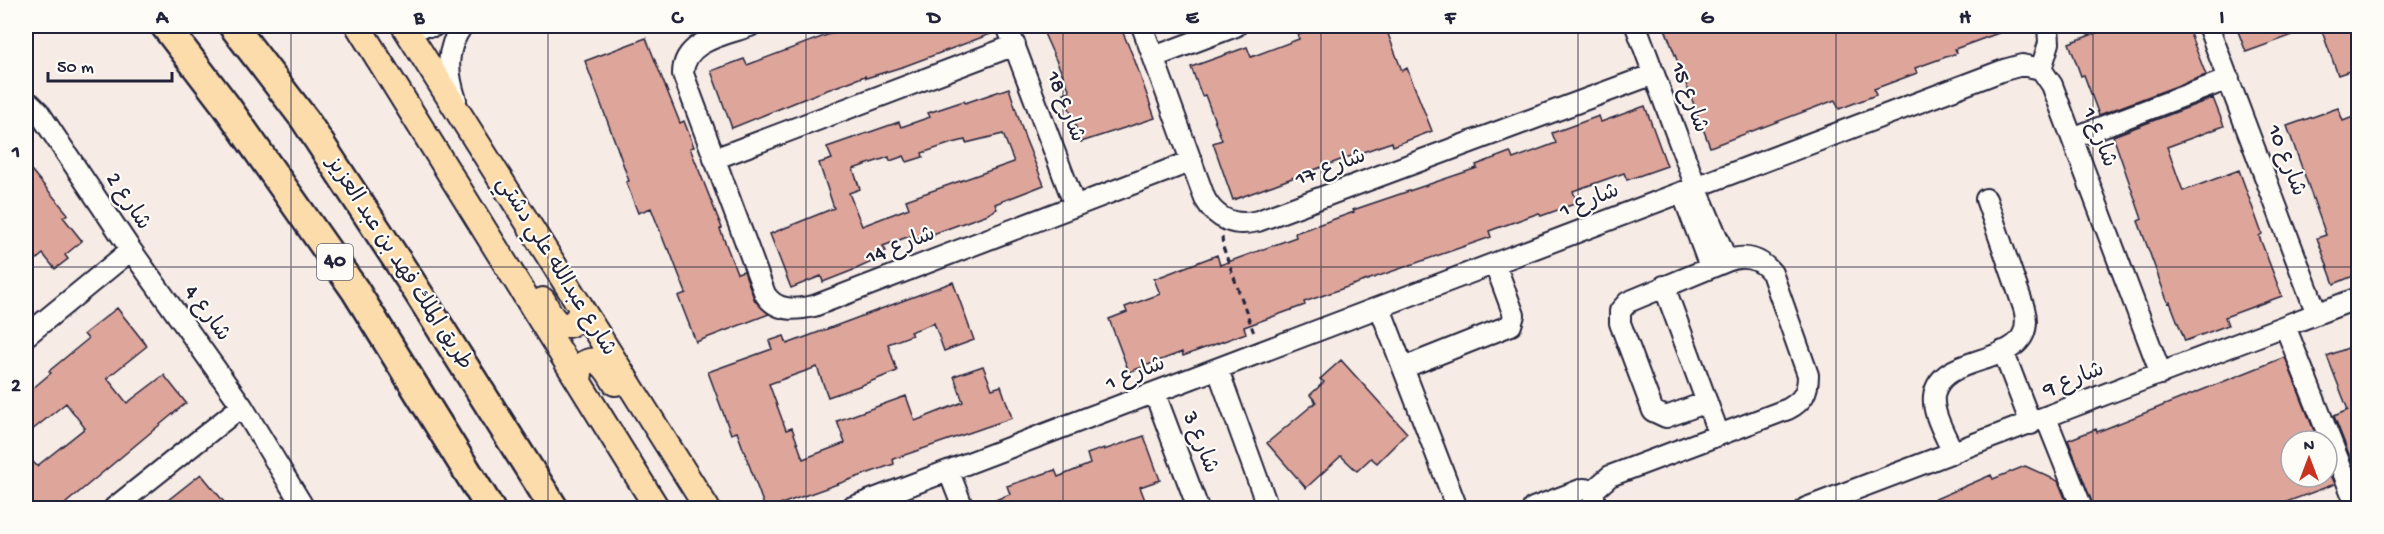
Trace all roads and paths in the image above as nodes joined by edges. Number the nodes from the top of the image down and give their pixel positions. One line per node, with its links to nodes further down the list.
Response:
1 (165, 26): 60 (highway, 40)
2 (233, 26): 61 (highway, طريق الملك فهد بن عبد العزيز / 40)
3 (358, 26): 26 (main road, شارع عبدالله علي دشتي)
4 (404, 26): 21 (main road, شارع عبدالله علي دشتي)
5 (421, 26): 6 (street)
6 (434, 26)
7 (462, 26): 21 (street)
8 (750, 26): 23 (street, شارع 14)
9 (1007, 26): 15 (street, شارع 18)
10 (1142, 26): 16 (street)
11 (1236, 26): 16 (street)
12 (1636, 26): 18 (street, شارع 15)
13 (2048, 26): 17 (street)
14 (2208, 26): 19 (street, شارع 10)
15 (1015, 45): 23 (street); 28 (street, شارع 18)
16 (1154, 57): 24 (street)
17 (2041, 69): 22 (street, شارع 1); 25 (street, شارع 1)
18 (1654, 74): 25 (street, شارع 15); 29 (street, شارع 17)
19 (2229, 80): 22 (street); 37 (street, شارع 10)
20 (26, 102): 30 (street, شارع 2)
21 (461, 117): 35 (main road, شارع عبدالله علي دشتي)
22 (2072, 138): 44 (street, شارع 1)
23 (714, 159): 28 (street, شارع 14)
24 (1192, 161): 28 (street, شارع 14); 29 (street)
25 (1689, 190): 31 (street, شارع 1); 32 (street, شارع 15)
26 (462, 191): 35 (main road); 45 (main road, شارع عبدالله علي دشتي)
27 (1986, 199): 40 (street)
28 (1075, 206)
29 (1220, 217): 41 (path)
30 (131, 250): 39 (street, شارع 2); 48 (street, شارع 4)
31 (1495, 264): 36 (street, شارع 1); 42 (street)
32 (1719, 264): 33 (street); 50 (street)
33 (1664, 286): 47 (street); 47 (street)
34 (2358, 298): 37 (street, شارع 9)
35 (580, 305): 52 (main road, شارع عبدالله علي دشتي)
36 (1380, 308): 41 (street, شارع 1); 42 (street)
37 (2317, 314): 38 (street, شارع 9)
38 (2285, 326): 44 (street, شارع 9); 57 (street)
39 (26, 336)
40 (2003, 351): 49 (street); 51 (street)
41 (1262, 353): 43 (street, شارع 1)
42 (1403, 368): 56 (street)
43 (1218, 370): 46 (street, شارع 1); 67 (street)
44 (2161, 374): 49 (street, شارع 9)
45 (579, 381): 52 (main road); 62 (main road, شارع عبدالله علي دشتي)
46 (1155, 394): 53 (street, شارع 1); 66 (street, شارع 3)
47 (1707, 402): 50 (street)
48 (242, 406): 58 (street); 59 (street, شارع 4)
49 (2038, 421): 51 (street, شارع 9); 70 (street)
50 (1719, 435): 54 (street)
51 (1953, 453): 55 (street, شارع 9)
52 (674, 457): 63 (main road, شارع عبدالله علي دشتي)
53 (949, 472): 64 (street, شارع 1); 65 (street)
54 (1594, 499): 68 (street)
55 (1849, 501): 69 (street, شارع 9)
56 (1452, 507)
57 (2356, 507)
58 (114, 508)
59 (304, 508)
60 (490, 508)
61 (554, 508)
62 (657, 508)
63 (707, 508)
64 (850, 508)
65 (963, 508)
66 (1198, 508)
67 (1268, 508)
68 (1533, 508)
69 (1806, 508)
70 (2082, 508)

